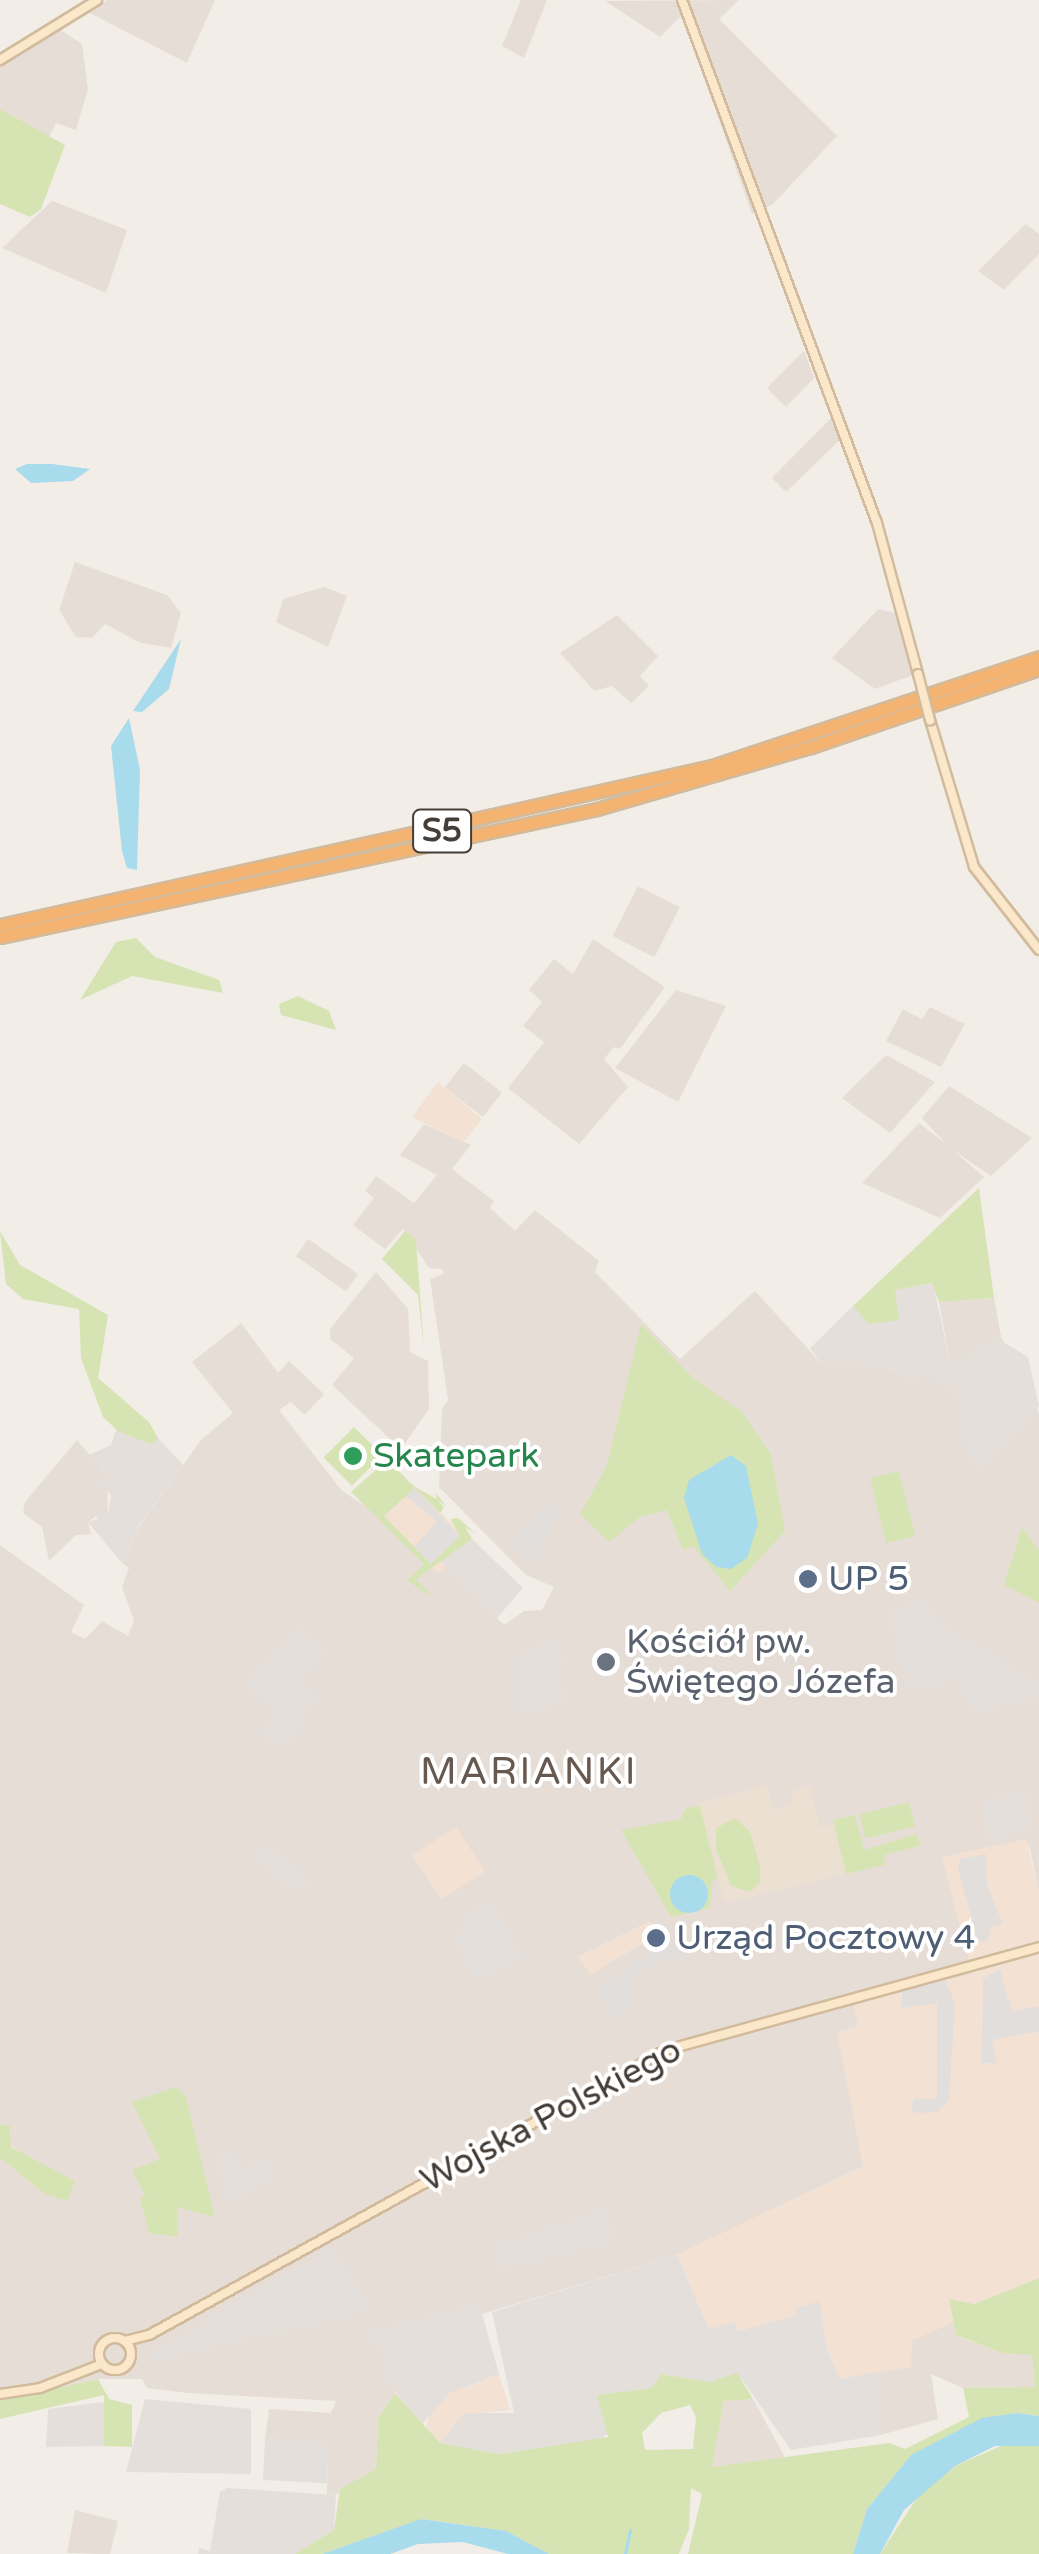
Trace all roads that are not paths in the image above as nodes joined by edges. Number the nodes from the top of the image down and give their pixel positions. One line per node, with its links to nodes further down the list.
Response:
1 (97, 0): 3 (street)
2 (682, 0): 8 (street, bridge)
3 (0, 60)
4 (1039, 656): 6 (highway, S5)
5 (1039, 668): 7 (highway, S5)
6 (0, 925)
7 (0, 937)
8 (1039, 950)
9 (1039, 1947): 10 (street, Wojska Polskiego)
10 (128, 2346): 11 (street); 11 (street)
11 (101, 2361): 12 (street)
12 (0, 2394)

